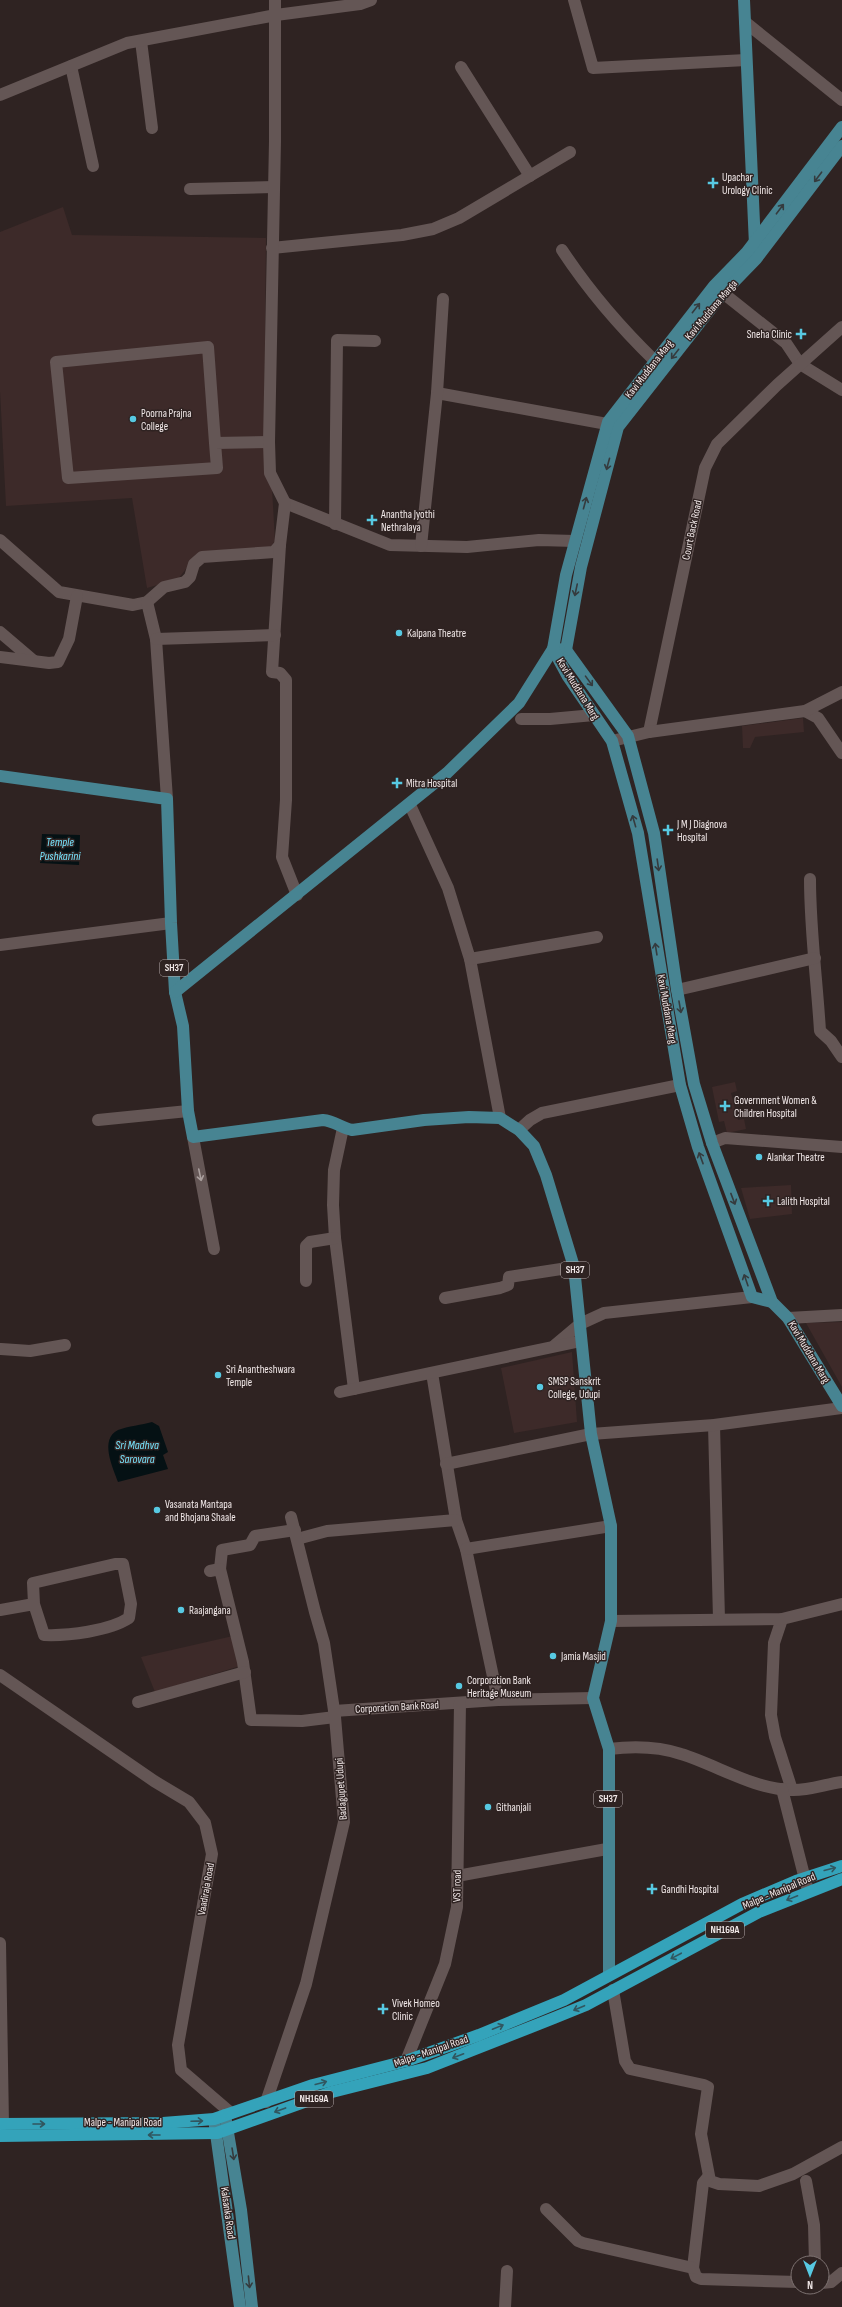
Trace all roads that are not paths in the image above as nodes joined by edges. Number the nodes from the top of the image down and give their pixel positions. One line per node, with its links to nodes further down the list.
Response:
1 (275, 0): 5 (street)
2 (371, 0): 5 (street)
3 (574, 0): 8 (street)
4 (744, 0): 6 (main road)
5 (276, 15): 7 (street); 19 (street)
6 (745, 22): 8 (main road); 12 (street)
7 (141, 41): 9 (street); 14 (street)
8 (746, 60): 21 (main road)
9 (71, 66): 11 (street); 17 (street)
10 (461, 67): 18 (street)
11 (0, 95)
12 (842, 100)
13 (842, 127): 21 (main road, Kavi Muddana Marg, one-way to 13)
14 (152, 128)
15 (842, 146): 24 (main road, Kavi Muddana Marga, one-way to 24)
16 (570, 152): 18 (street)
17 (93, 166)
18 (530, 176): 22 (street)
19 (274, 187): 20 (street); 22 (street)
20 (190, 189)
21 (755, 241): 24 (main road); 29 (main road, Kavi Muddana Marg, one-way to 21)
22 (272, 248): 34 (street)
23 (562, 250): 29 (street)
24 (756, 259): 25 (main road, Kavi Muddana Marga)
25 (723, 294): 30 (street); 48 (main road, Kavi Muddana Marga, one-way to 48)
26 (443, 300): 32 (street)
27 (842, 327): 30 (street, Court Back Road)
28 (375, 341): 37 (street)
29 (655, 361): 33 (main road, Kavi Muddana Marg)
30 (800, 364): 31 (street); 55 (street, Court Back Road)
31 (842, 390)
32 (437, 393): 33 (street); 41 (street)
33 (607, 424): 39 (main road, Kavi Muddana Marg, one-way to 33)
34 (269, 442): 35 (street); 36 (street)
35 (215, 443): 35 (street)
36 (285, 503): 37 (street); 40 (street)
37 (335, 524): 41 (street)
38 (0, 540): 42 (street)
39 (575, 540): 41 (street); 47 (main road, Kavi Muddana Marg)
40 (280, 545): 43 (street); 45 (street)
41 (421, 546)
42 (77, 596): 43 (street); 50 (street)
43 (147, 602): 46 (street)
44 (0, 632): 50 (street)
45 (275, 635): 46 (street); 63 (street)
46 (156, 640): 60 (street)
47 (553, 649): 48 (main road); 53 (main road, Kavi Muddana Marg); 61 (main road)
48 (566, 650): 56 (main road, Kavi Muddana Marg, one-way to 56)
49 (0, 657): 50 (street)
50 (34, 661)
51 (842, 692): 52 (street)
52 (805, 711): 55 (street); 58 (street)
53 (594, 715): 54 (street); 57 (main road, Kavi Muddana Marg)
54 (522, 719)
55 (649, 732): 56 (street)
56 (628, 736): 57 (street); 69 (main road, Kavi Muddana Marg, one-way to 69)
57 (612, 741): 72 (main road, Kavi Muddana Marg, one-way to 57)
58 (842, 753)
59 (0, 776): 60 (main road)
60 (167, 799): 64 (main road, SH37)
61 (410, 805): 63 (main road); 68 (street)
62 (810, 880): 67 (street)
63 (297, 895): 70 (main road)
64 (171, 923): 66 (street); 70 (main road, SH37)
65 (597, 937): 68 (street)
66 (0, 945)
67 (815, 958): 69 (street); 71 (street)
68 (470, 959): 74 (street)
69 (677, 990): 79 (main road, Kavi Muddana Marg, one-way to 79)
70 (175, 992): 73 (main road, SH37)
71 (842, 1057)
72 (680, 1085): 77 (street); 85 (main road, Kavi Muddana Marg, one-way to 72)
73 (188, 1111): 75 (street); 78 (main road, SH37)
74 (500, 1118): 76 (main road); 77 (main road, SH37)
75 (98, 1120)
76 (343, 1128): 78 (main road); 81 (street)
77 (519, 1130): 83 (main road, SH37)
78 (193, 1137): 82 (street, one-way to 82)
79 (712, 1143): 80 (street); 87 (main road, Kavi Muddana Marg, one-way to 87)
80 (842, 1147)
81 (335, 1238): 84 (street); 96 (street)
82 (214, 1249)
83 (574, 1267): 86 (street); 90 (main road, SH37)
84 (306, 1281)
85 (752, 1297): 87 (main road); 90 (street)
86 (445, 1298)
87 (772, 1302): 89 (main road, Kavi Muddana Marg)
88 (842, 1315): 89 (street)
89 (788, 1318): 98 (main road, Kavi Muddana Marg)
90 (580, 1324): 91 (main road, SH37); 93 (street)
91 (582, 1341): 93 (street); 100 (main road, SH37)
92 (65, 1345): 94 (street)
93 (552, 1348): 95 (street)
94 (0, 1349)
95 (432, 1373): 96 (street); 101 (street)
96 (354, 1389): 97 (street)
97 (340, 1392)
98 (842, 1407): 99 (street)
99 (714, 1425): 100 (street); 110 (street)
100 (591, 1434): 101 (street); 104 (main road, SH37)
101 (446, 1464): 103 (street)
102 (291, 1517): 105 (street, Badagupet Udupi)
103 (456, 1520): 105 (street); 106 (street)
104 (611, 1526): 106 (street); 112 (main road, SH37)
105 (296, 1534): 113 (street); 119 (street, Badagupet Udupi)
106 (466, 1549): 116 (street)
107 (34, 1604): 107 (street); 109 (street)
108 (842, 1604): 111 (street)
109 (0, 1610)
110 (719, 1619): 111 (street); 112 (street)
111 (782, 1619): 122 (street)
112 (611, 1621): 115 (main road, SH37)
113 (245, 1672): 117 (street); 119 (street, Corporation Bank Road)
114 (0, 1675): 134 (street, Vaadiraja Road)
115 (593, 1698): 116 (street, Corporation Bank Road); 120 (main road, SH37)
116 (498, 1700): 118 (street, Corporation Bank Road)
117 (138, 1702)
118 (460, 1704): 119 (street, Corporation Bank Road); 125 (street, VST road)
119 (334, 1714): 133 (street, Badagupet Udupi)
120 (608, 1749): 122 (street); 123 (main road, SH37)
121 (842, 1782): 122 (street)
122 (787, 1790): 126 (street)
123 (607, 1849): 125 (street); 130 (main road)
124 (842, 1866): 126 (highway, Malpe - Manipal Road / NH169A, one-way to 124)
125 (458, 1876): 132 (street, VST road)
126 (804, 1878): 128 (street); 130 (highway, Malpe - Manipal Road / NH169A)
127 (842, 1880): 128 (highway, Malpe - Manipal Road / NH169A)
128 (808, 1891): 131 (highway, Malpe - Manipal Road / NH169A, one-way to 131)
129 (0, 1943): 135 (street)
130 (609, 1976): 132 (highway, Malpe - Manipal Road / NH169A, one-way to 130)
131 (613, 1990): 136 (highway, Malpe - Manipal Road / NH169A, one-way to 136); 140 (street)
132 (406, 2061): 133 (highway, Malpe - Manipal Road / NH169A, one-way to 132)
133 (266, 2102): 134 (highway, Malpe - Manipal Road / NH169A)
134 (223, 2116): 135 (highway, Malpe - Manipal Road / NH169A, one-way to 134); 136 (main road); 137 (main road, Kalsanka Road)
135 (2, 2124)
136 (229, 2129): 137 (highway, Malpe - Manipal Road / NH169A); 150 (main road, one-way to 150)
137 (217, 2133): 138 (highway, Malpe - Manipal Road / NH169A, one-way to 138); 149 (main road, Kalsanka Road)
138 (0, 2136)
139 (842, 2147): 140 (street)
140 (708, 2177): 144 (street)
141 (806, 2181): 143 (street)
142 (546, 2209): 144 (street)
143 (815, 2255)
144 (693, 2268): 147 (street)
145 (507, 2271): 151 (street)
146 (842, 2273): 148 (street)
147 (790, 2282)
148 (830, 2282)
149 (240, 2307)
150 (252, 2307)
151 (505, 2307)

